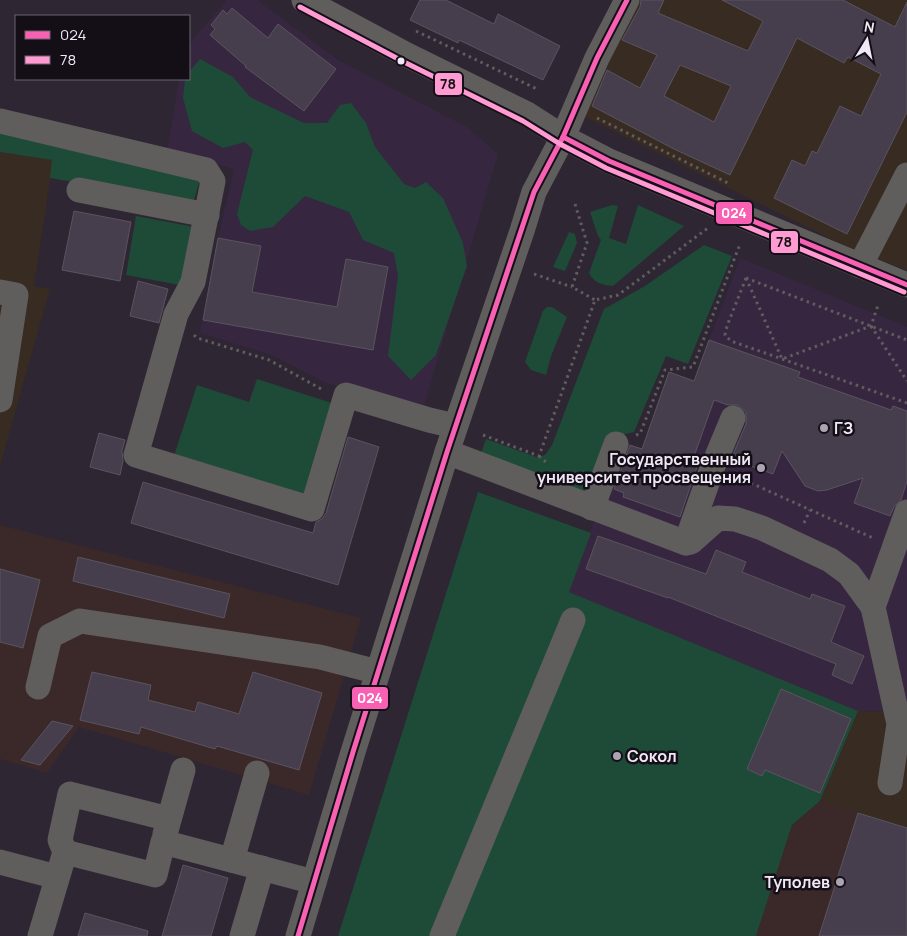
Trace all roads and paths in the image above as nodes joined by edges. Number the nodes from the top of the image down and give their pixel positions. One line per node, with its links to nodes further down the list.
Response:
1 (304, 0): 7 (street)
2 (627, 0): 7 (street)
3 (408, 27): 4 (path)
4 (539, 90)
5 (593, 116): 9 (path)
6 (0, 121): 13 (street)
7 (563, 137): 12 (street); 32 (street)
8 (907, 175): 15 (street)
9 (735, 186)
10 (79, 190): 13 (street)
11 (574, 204): 19 (path)
12 (731, 211): 15 (street); 21 (path)
13 (207, 215): 23 (street)
14 (740, 244): 34 (path)
15 (860, 266): 18 (street)
16 (534, 274): 19 (path)
17 (746, 278): 24 (path); 26 (path); 26 (path)
18 (907, 285)
19 (572, 286): 21 (path)
20 (0, 292): 29 (street)
21 (594, 300): 33 (path)
22 (878, 305): 24 (path)
23 (176, 314): 28 (path); 32 (street)
24 (871, 326): 25 (path); 26 (path); 27 (path)
25 (907, 340)
26 (782, 359): 30 (path)
27 (907, 381)
28 (323, 390)
29 (0, 400)
30 (907, 402)
31 (733, 418): 36 (street)
32 (455, 426): 35 (street)
33 (483, 436)
34 (616, 444): 37 (street)
35 (447, 452): 37 (street); 43 (street)
36 (713, 466): 39 (street); 40 (path)
37 (592, 508): 39 (street)
38 (907, 512): 40 (street)
39 (686, 543): 41 (street)
40 (894, 548): 41 (street)
41 (873, 607): 47 (street)
42 (572, 620): 58 (street)
43 (378, 672): 44 (street); 54 (street)
44 (38, 687)
45 (184, 770): 48 (street)
46 (257, 774): 50 (street)
47 (890, 783)
48 (166, 830): 49 (street); 49 (street); 50 (street)
49 (65, 852): 53 (street)
50 (232, 860): 52 (street)
51 (0, 862): 53 (street)
52 (262, 868): 54 (street); 56 (street)
53 (57, 877): 55 (street)
54 (314, 882): 57 (street)
55 (40, 936)
56 (242, 936)
57 (298, 936)
58 (442, 936)

